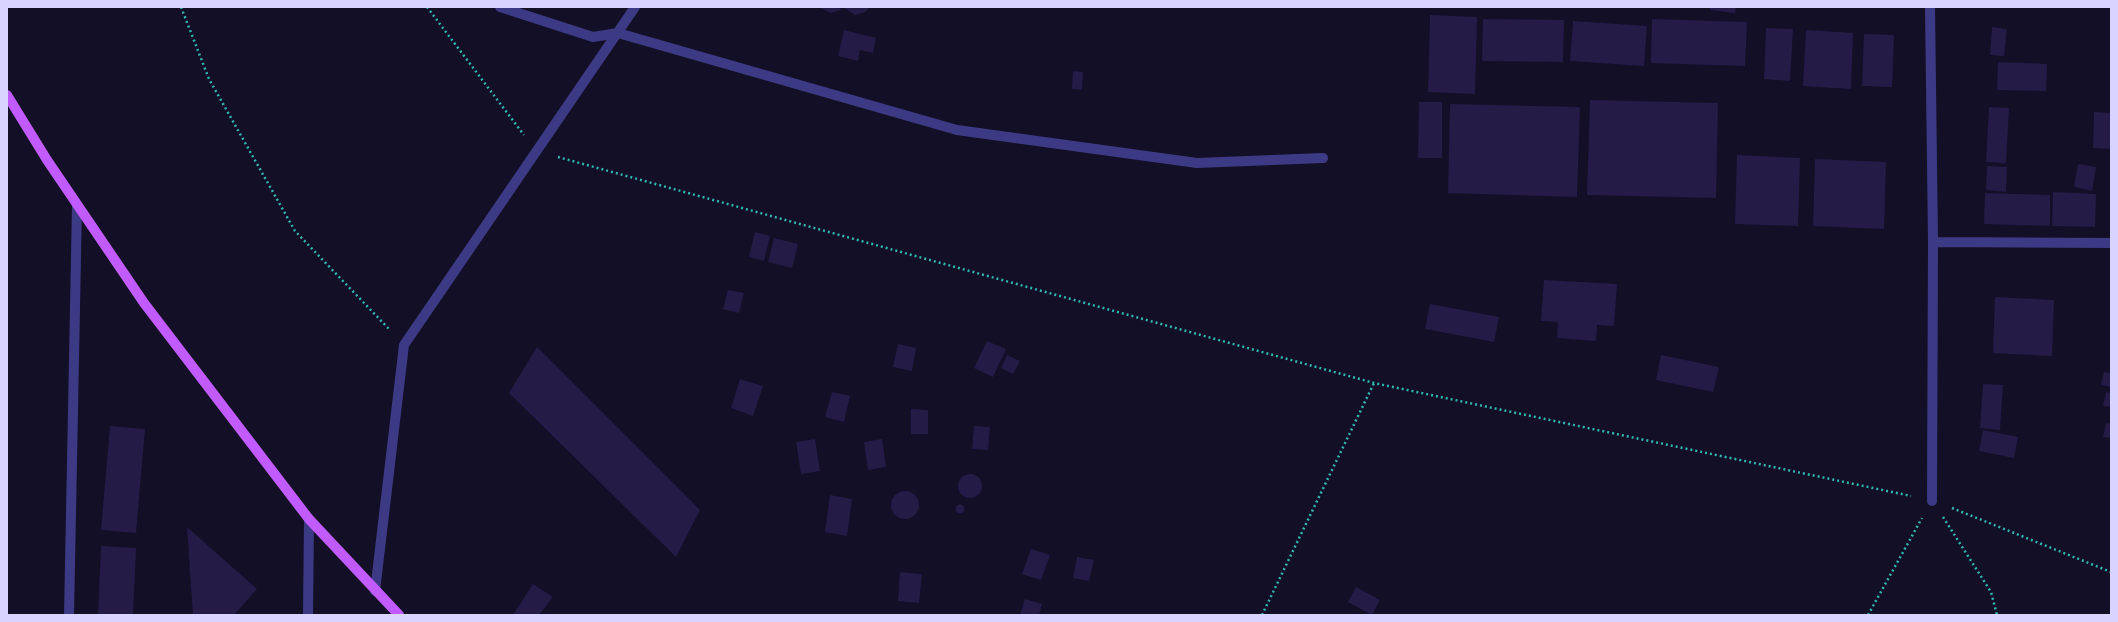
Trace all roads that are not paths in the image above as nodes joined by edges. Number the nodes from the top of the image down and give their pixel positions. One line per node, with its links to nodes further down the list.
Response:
1 (500, 7): 4 (street)
2 (635, 7): 4 (street)
3 (1930, 7): 8 (street)
4 (618, 33): 6 (street); 12 (street)
5 (7, 95): 7 (main road)
6 (1323, 158)
7 (77, 205): 11 (main road); 13 (street)
8 (1933, 242): 9 (street); 10 (street)
9 (2111, 243)
10 (1932, 501)
11 (309, 519): 12 (main road); 14 (street)
12 (375, 591): 15 (main road)
13 (69, 615)
14 (308, 615)
15 (399, 615)

